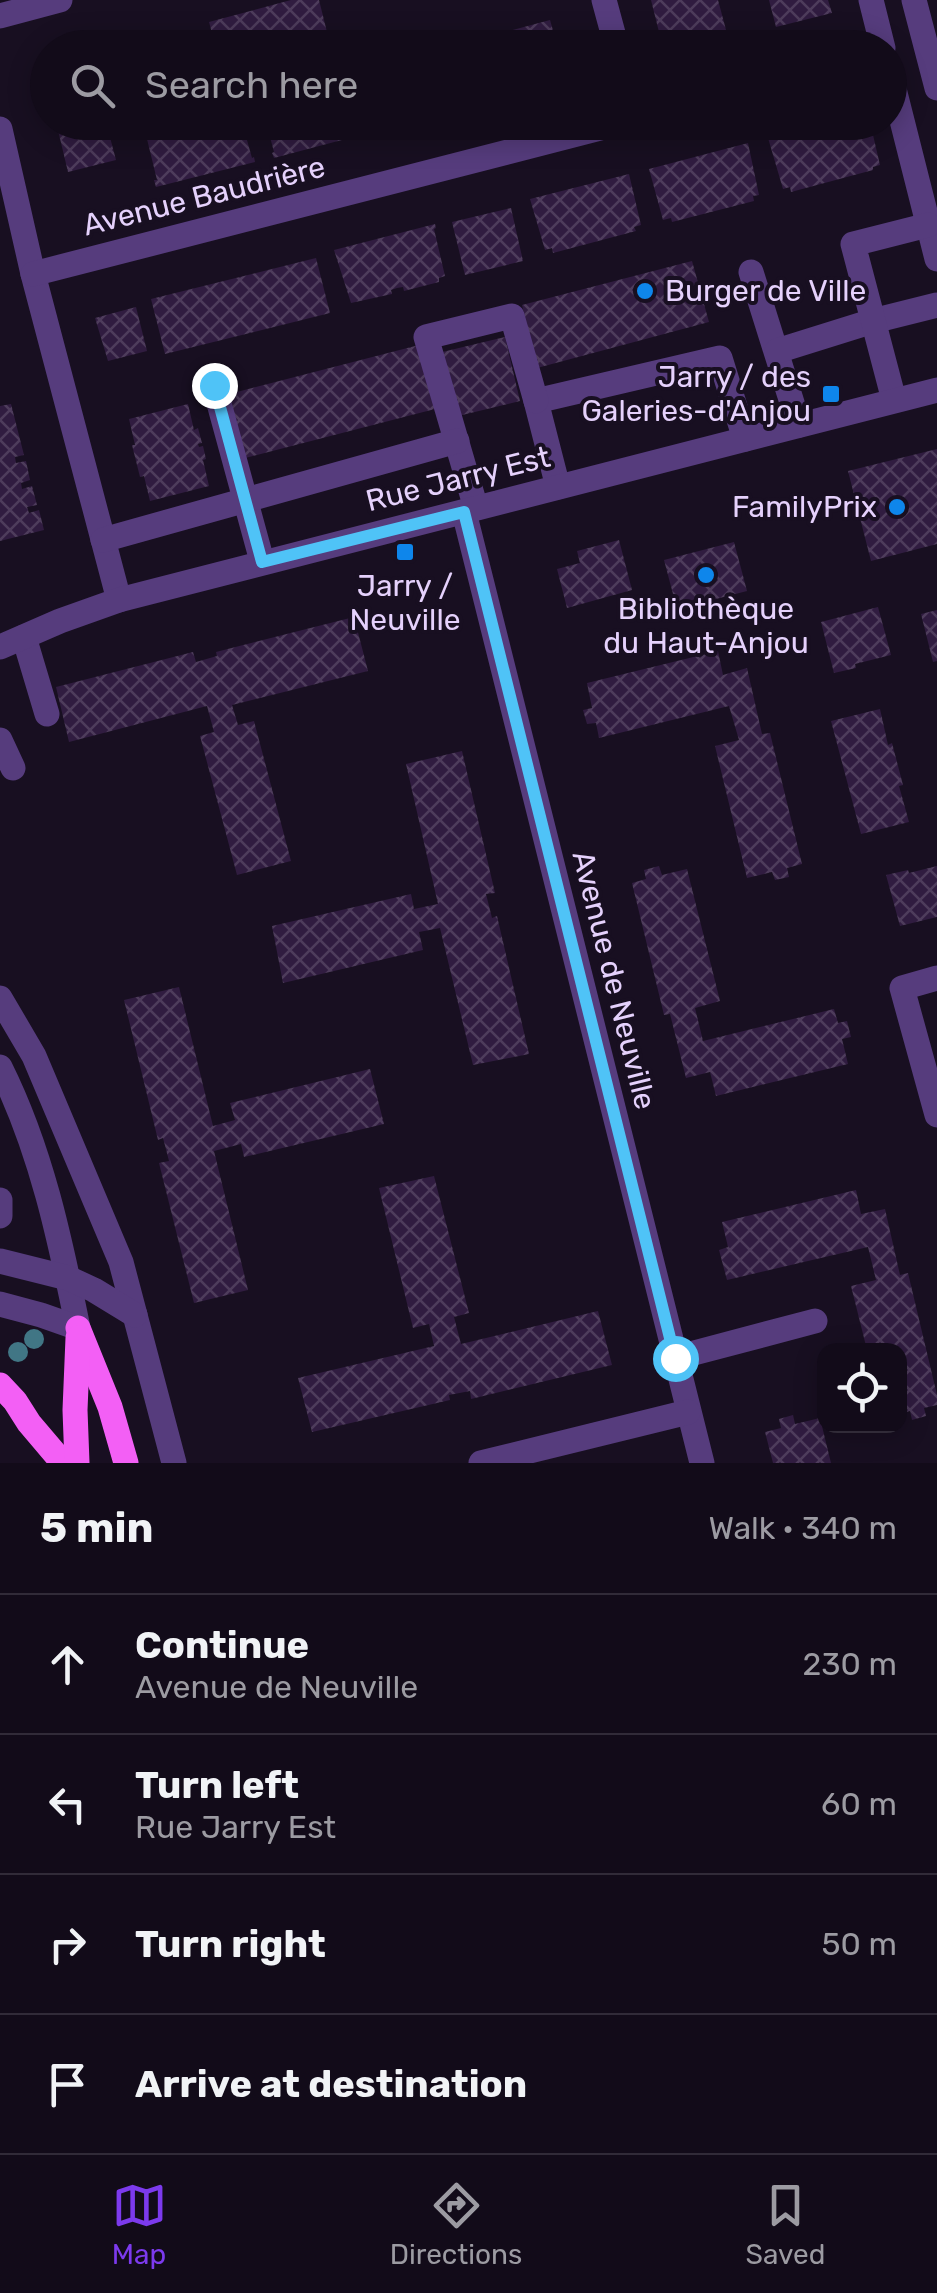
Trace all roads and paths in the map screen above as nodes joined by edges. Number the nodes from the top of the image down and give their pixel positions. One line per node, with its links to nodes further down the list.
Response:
1 (60, 0): 5 (street)
2 (604, 0): 6 (street)
3 (871, 0): 7 (street)
4 (914, 0): 8 (street)
5 (0, 16)
6 (612, 30)
7 (878, 30)
8 (926, 43): 9 (street); 10 (street)
9 (907, 48)
10 (937, 88)
11 (0, 129): 17 (street)
12 (554, 140): 17 (street, Avenue Baudrière)
13 (907, 140): 14 (street)
14 (928, 224): 15 (street); 19 (street)
15 (937, 260)
16 (751, 272): 20 (street)
17 (34, 274): 31 (street)
18 (937, 305): 19 (street)
19 (873, 321): 20 (street); 23 (street)
20 (777, 351): 25 (street)
21 (214, 385): 29 (street)
22 (937, 390): 23 (street, Rue Jarry Est)
23 (894, 400): 25 (street, Rue Jarry Est)
24 (536, 402): 26 (street); 27 (street, Avenue de Neuville); 28 (street)
25 (799, 425): 26 (street, Rue Jarry Est)
26 (745, 440): 28 (street, Rue Jarry Est)
27 (456, 441): 29 (street); 30 (street, Avenue de Neuville)
28 (558, 487): 30 (street, Rue Jarry Est)
29 (246, 500): 31 (street); 32 (street)
30 (470, 510): 32 (street, Rue Jarry Est); 50 (street, Avenue de Neuville)
31 (102, 540): 33 (street)
32 (262, 562): 33 (street, Rue Jarry Est)
33 (119, 600): 34 (street, Rue Jarry Est)
34 (12, 642): 35 (street)
35 (47, 714)
36 (0, 740): 37 (street)
37 (13, 768)
38 (937, 978): 41 (street)
39 (0, 998): 47 (street)
40 (0, 1067): 45 (street)
41 (937, 1115)
42 (0, 1200): 43 (street)
43 (0, 1216)
44 (0, 1260): 45 (street)
45 (68, 1278): 47 (street); 49 (street)
46 (0, 1304): 49 (street)
47 (135, 1315): 56 (street)
48 (814, 1321): 50 (street)
49 (78, 1328): 54 (main road); 55 (main road)
50 (675, 1358): 52 (street, Avenue de Neuville)
51 (0, 1385): 53 (main road)
52 (688, 1412): 57 (street); 58 (street, Avenue de Neuville)
53 (62, 1463)
54 (77, 1463)
55 (126, 1463)
56 (174, 1463)
57 (481, 1463)
58 (702, 1463)

